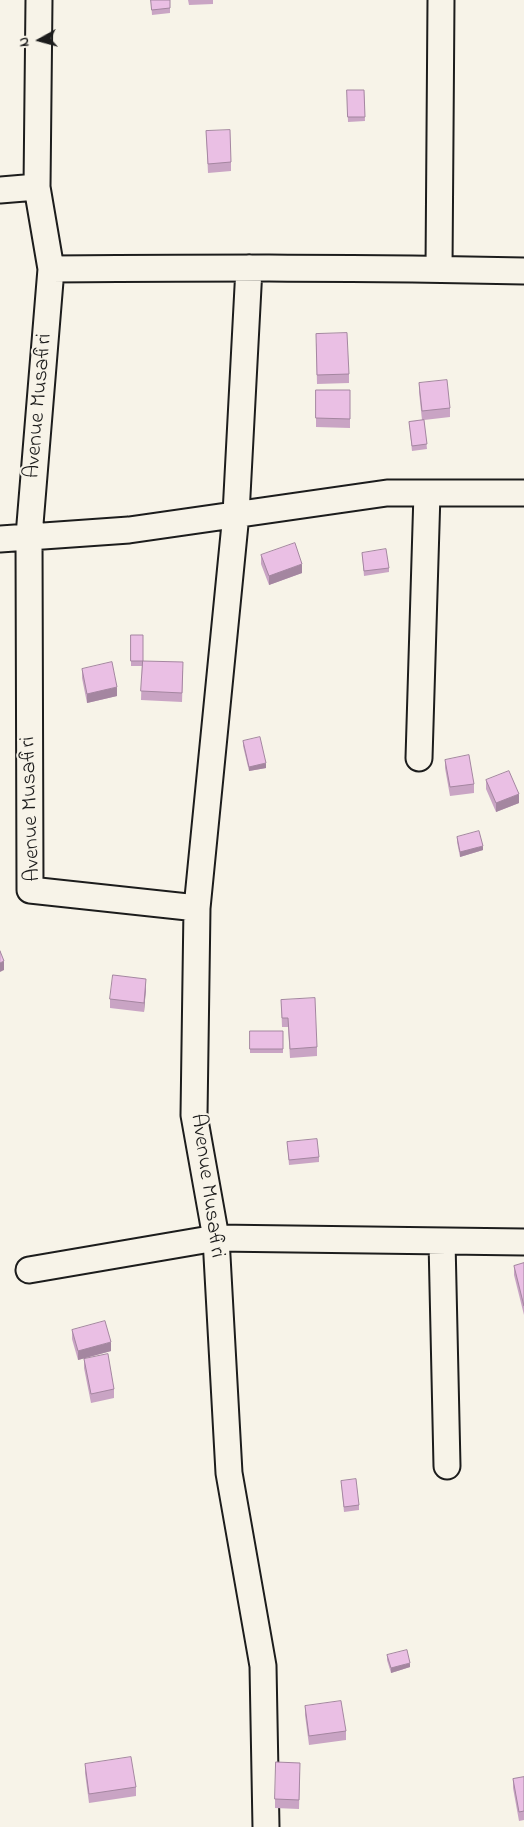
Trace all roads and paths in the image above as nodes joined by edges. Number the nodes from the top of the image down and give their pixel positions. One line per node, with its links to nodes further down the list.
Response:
1 (39, 0): 3 (street, Avenue Musafiri)
2 (441, 0): 6 (street)
3 (38, 188): 4 (street); 7 (street, Avenue Musafiri)
4 (0, 190)
5 (249, 268): 6 (street); 7 (street); 11 (street)
6 (439, 268): 8 (street)
7 (51, 269): 12 (street, Avenue Musafiri)
8 (524, 271)
9 (427, 493): 10 (street); 11 (street); 14 (street)
10 (524, 493)
11 (236, 514): 12 (street); 15 (street)
12 (29, 536): 13 (street); 15 (street, Avenue Musafiri)
13 (0, 539)
14 (419, 758)
15 (196, 908): 16 (street, Avenue Musafiri)
16 (216, 1238): 17 (street); 19 (street); 21 (street, Avenue Musafiri)
17 (442, 1241): 18 (street); 20 (street)
18 (524, 1242)
19 (28, 1270)
20 (447, 1466)
21 (266, 1827)

